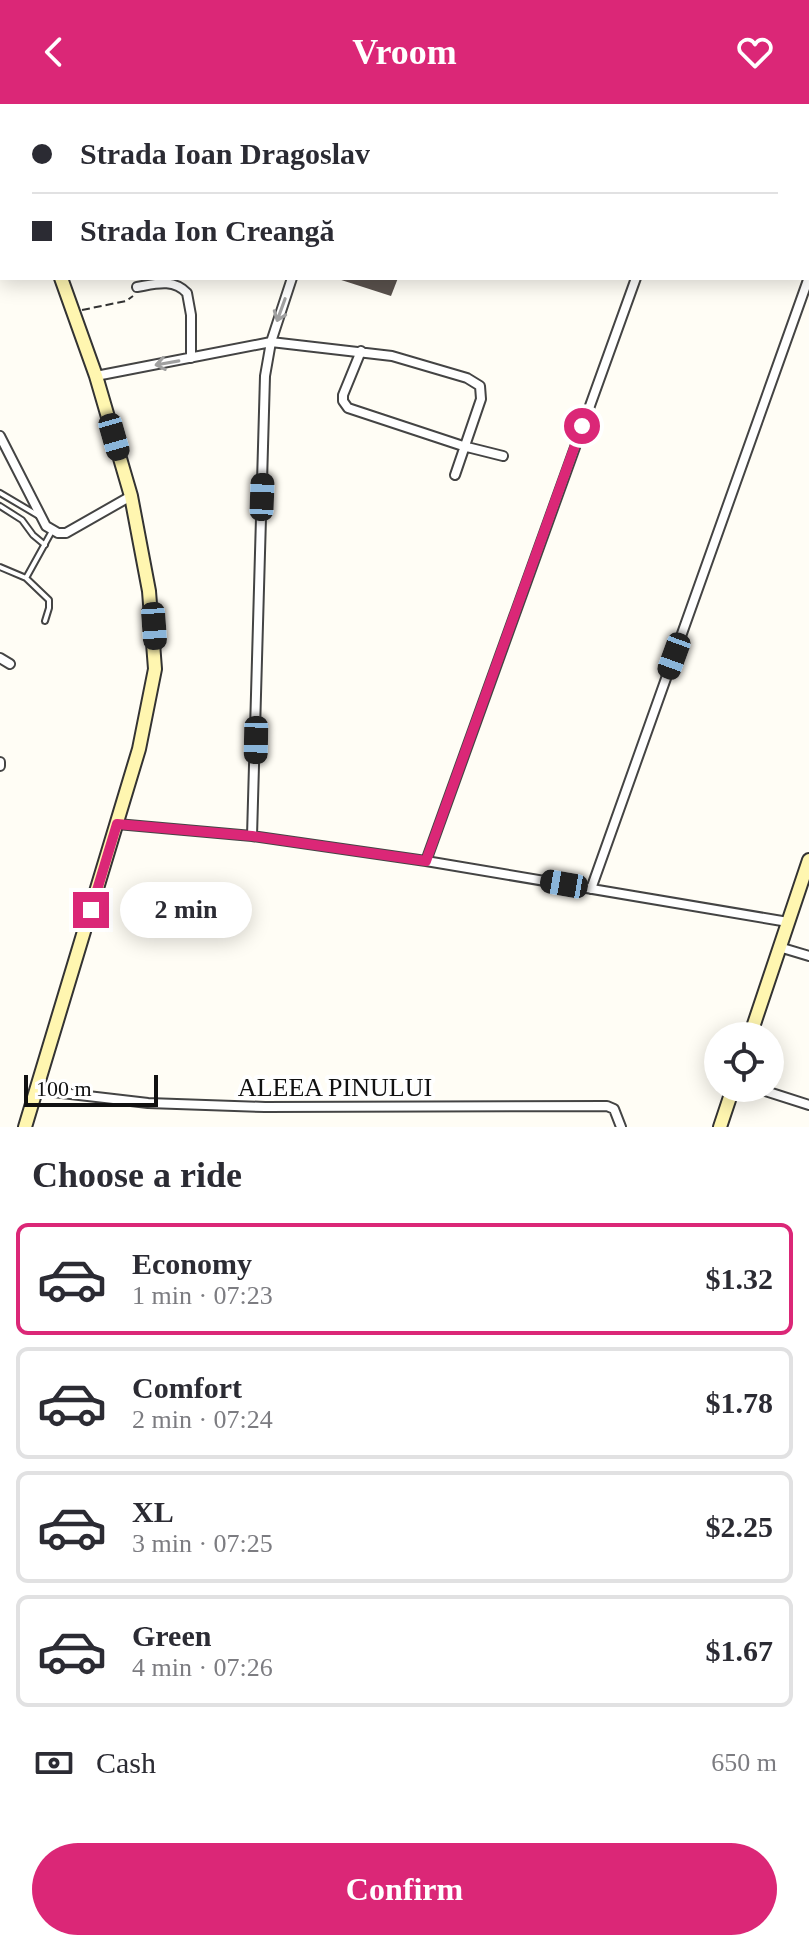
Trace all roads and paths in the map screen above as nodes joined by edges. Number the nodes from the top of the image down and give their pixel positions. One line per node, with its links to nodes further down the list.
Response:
1 (62, 280): 6 (main road)
2 (291, 280): 7 (street, one-way to 7)
3 (635, 280): 29 (street)
4 (808, 280): 30 (street)
5 (137, 287): 6 (path); 9 (street)
6 (73, 312): 10 (main road)
7 (271, 342): 8 (street); 9 (street); 27 (street)
8 (361, 351): 12 (street); 12 (street)
9 (191, 358): 10 (street, one-way to 10)
10 (96, 376): 16 (main road)
11 (0, 436): 18 (street)
12 (463, 446): 13 (street); 14 (street)
13 (503, 456)
14 (455, 475)
15 (0, 493): 18 (lane)
16 (131, 496): 19 (street); 26 (main road)
17 (0, 506): 20 (lane)
18 (42, 517): 19 (street)
19 (52, 531): 20 (lane)
20 (45, 545): 22 (lane)
21 (0, 567): 22 (lane)
22 (26, 578): 23 (lane)
23 (45, 621)
24 (0, 658): 25 (street)
25 (10, 664)
26 (117, 824): 27 (street); 35 (main road)
27 (252, 836): 29 (street)
28 (809, 860): 31 (main road)
29 (426, 861): 30 (street)
30 (591, 889): 31 (street)
31 (788, 922): 32 (main road)
32 (779, 947): 33 (street); 34 (main road)
33 (809, 956)
34 (755, 1022)
35 (36, 1090): 39 (main road); 40 (street, ALEEA PINULUI)
36 (784, 1097): 38 (street)
37 (728, 1102): 41 (main road)
38 (809, 1105)
39 (25, 1127)
40 (621, 1127)
41 (720, 1127)

